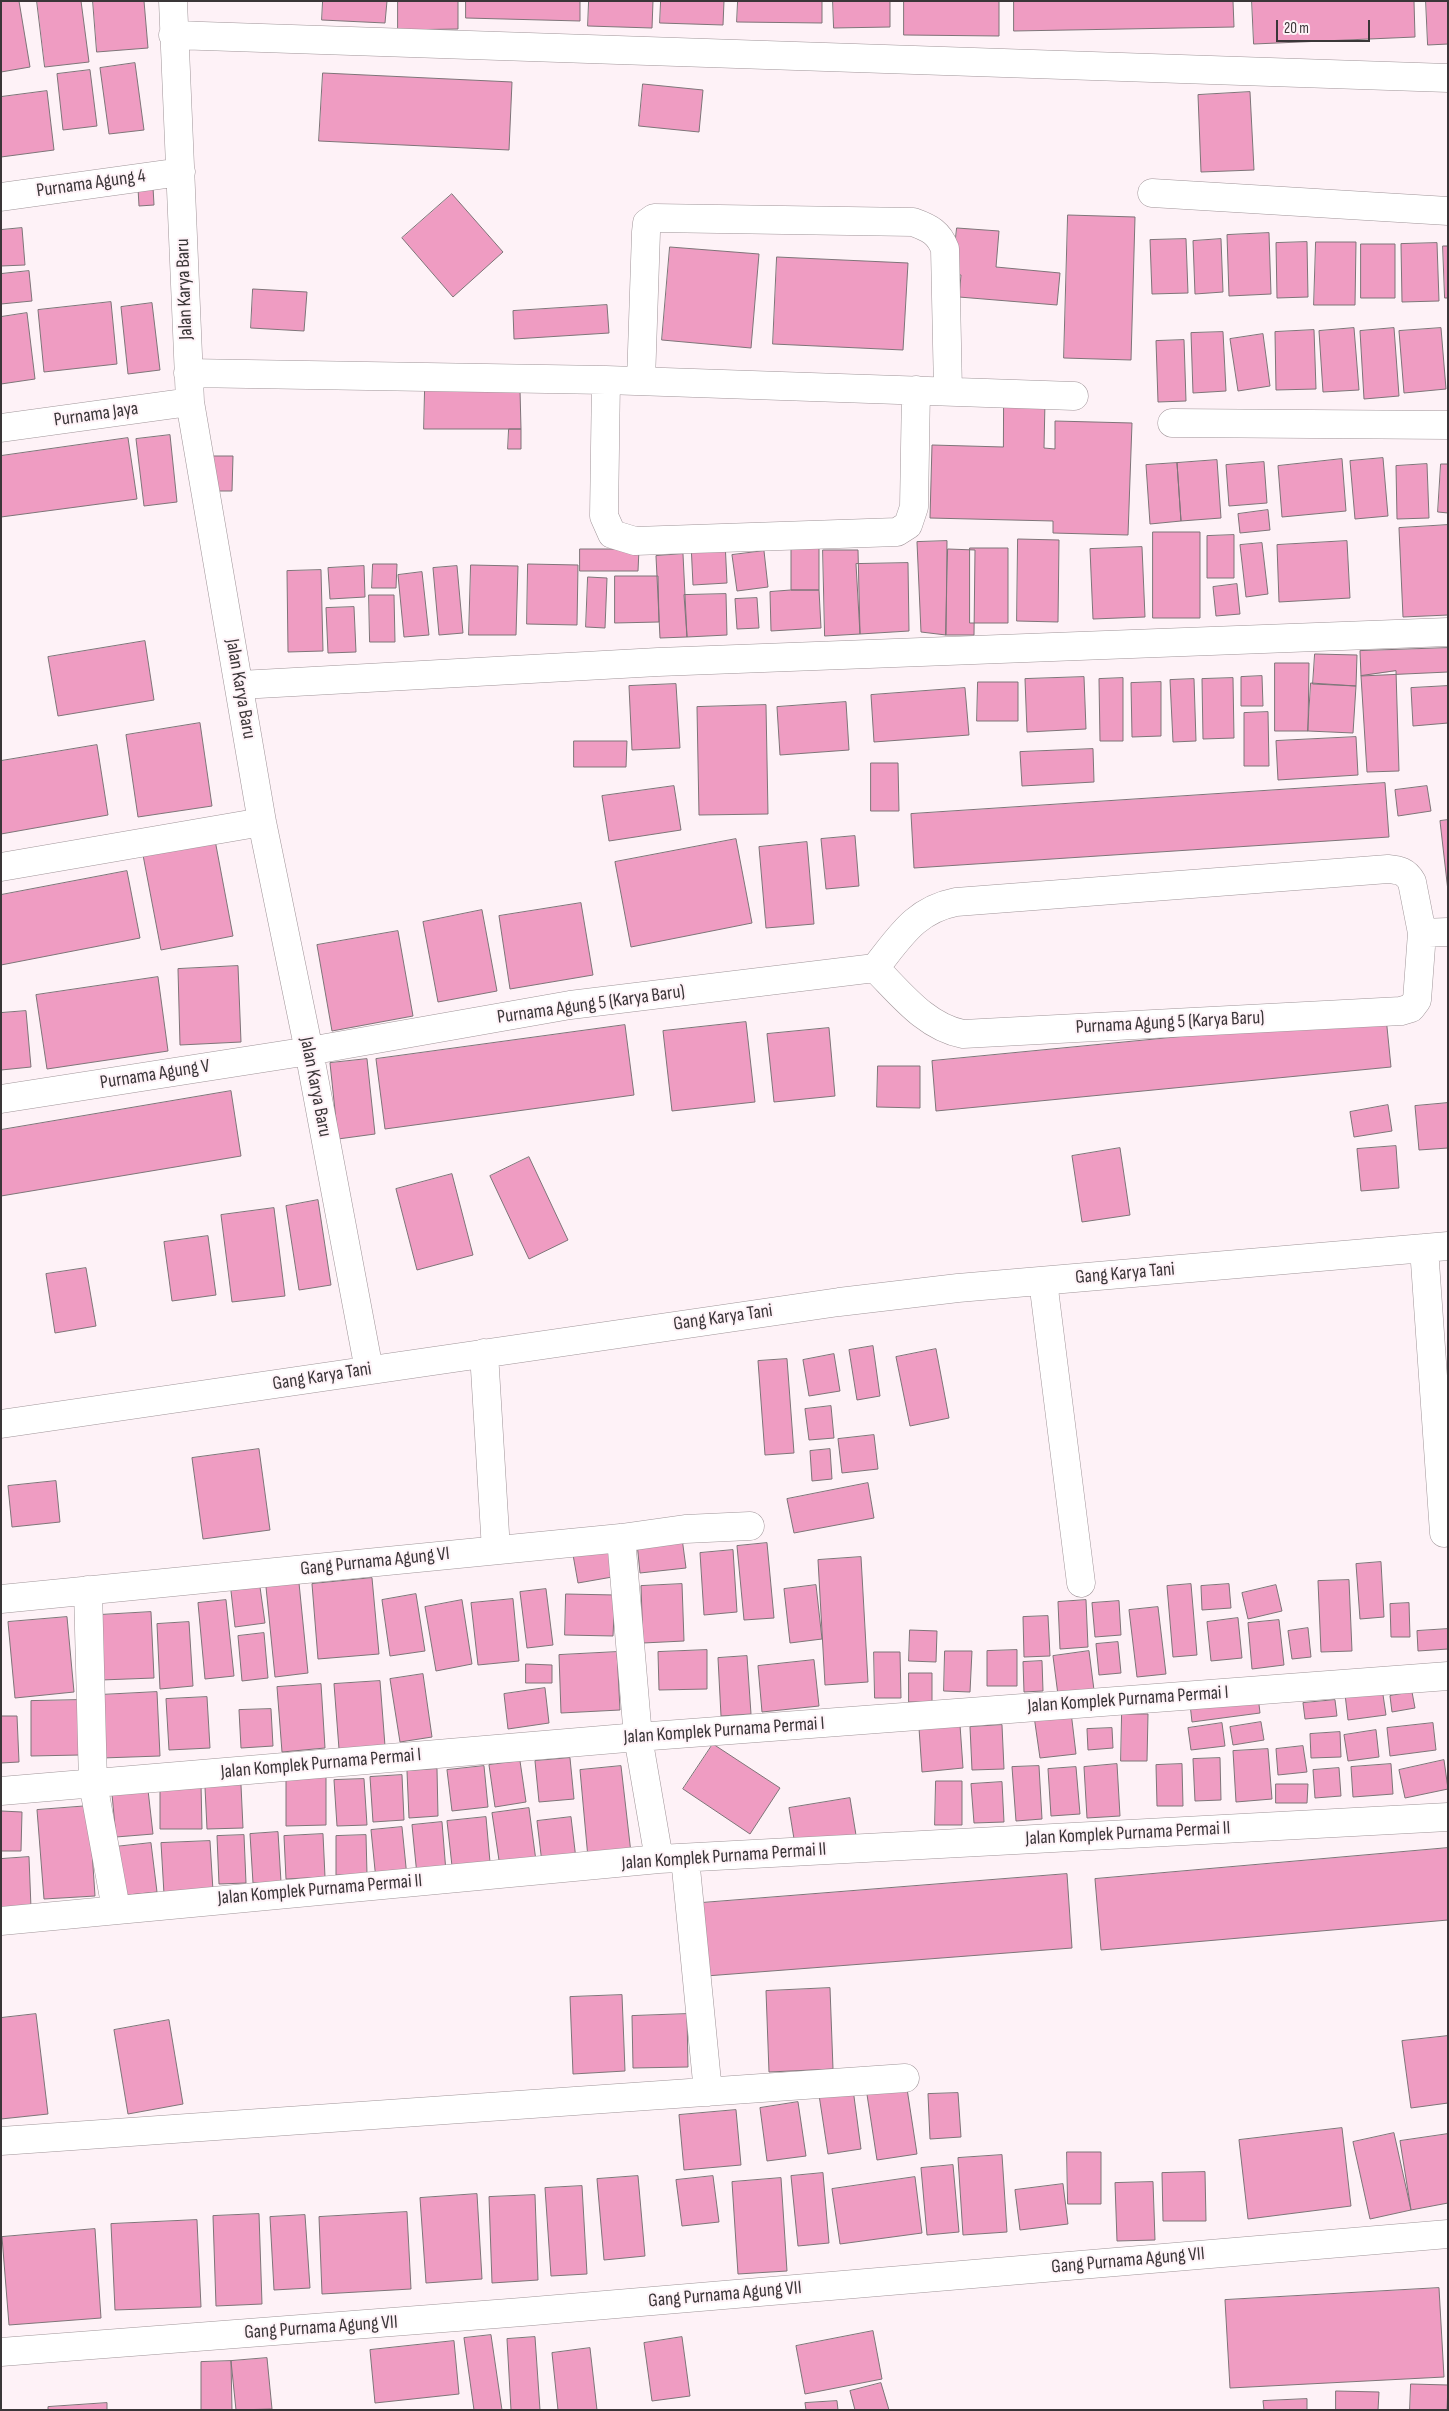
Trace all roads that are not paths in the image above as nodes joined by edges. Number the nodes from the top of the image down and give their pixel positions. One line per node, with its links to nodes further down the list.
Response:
1 (173, 1): 2 (street, Jalan Karya Baru)
2 (174, 35): 3 (street); 4 (street, Jalan Karya Baru)
3 (1448, 78)
4 (181, 172): 6 (street, Purnama Agung 4); 8 (street, Jalan Karya Baru)
5 (1152, 193): 7 (street)
6 (1, 197)
7 (1448, 211)
8 (188, 373): 9 (street); 14 (street, Jalan Karya Baru)
9 (606, 380): 10 (street); 11 (street)
10 (641, 381): 11 (street); 12 (street)
11 (916, 390): 12 (street)
12 (948, 391): 13 (street)
13 (1074, 396)
14 (190, 402): 17 (street, Purnama Jaya); 19 (street, Jalan Karya Baru)
15 (1172, 424): 16 (street)
16 (1448, 425)
17 (1, 428)
18 (1448, 632): 19 (street)
19 (240, 685): 20 (street, Jalan Karya Baru)
20 (262, 822): 21 (street); 24 (street, Jalan Karya Baru)
21 (1, 867)
22 (1435, 933): 23 (street, Purnama Agung 5 (Karya Baru)); 23 (street, Purnama Agung 5 (Karya Baru))
23 (875, 968): 24 (street, Purnama Agung 5 (Karya Baru))
24 (309, 1051): 25 (street, Purnama Agung V); 29 (street, Jalan Karya Baru)
25 (1, 1099)
26 (1436, 1247): 27 (street, Gang Karya Tani); 32 (street)
27 (1043, 1281): 28 (street, Gang Karya Tani); 35 (street)
28 (484, 1353): 29 (street, Gang Karya Tani); 34 (street)
29 (369, 1370): 30 (street, Gang Karya Tani)
30 (1, 1424)
31 (750, 1526): 33 (street, Gang Purnama Agung VI)
32 (1444, 1533)
33 (621, 1538): 34 (street, Gang Purnama Agung VI); 39 (street)
34 (496, 1550): 36 (street, Gang Purnama Agung VI)
35 (1080, 1583)
36 (88, 1590): 37 (street, Gang Purnama Agung VI); 40 (street)
37 (1, 1599)
38 (1448, 1676): 39 (street, Jalan Komplek Purnama Permai I)
39 (638, 1737): 40 (street, Jalan Komplek Purnama Permai I); 43 (street)
40 (93, 1783): 41 (street, Jalan Komplek Purnama Permai I); 44 (street)
41 (1, 1791)
42 (1448, 1817): 43 (street, Jalan Komplek Purnama Permai II)
43 (672, 1859): 44 (street, Jalan Komplek Purnama Permai II); 47 (street)
44 (116, 1909): 45 (street, Jalan Komplek Purnama Permai II)
45 (1, 1921)
46 (906, 2078): 47 (street)
47 (708, 2092): 48 (street)
48 (1, 2141)
49 (1448, 2234): 50 (street, Gang Purnama Agung VII)
50 (1, 2352)

